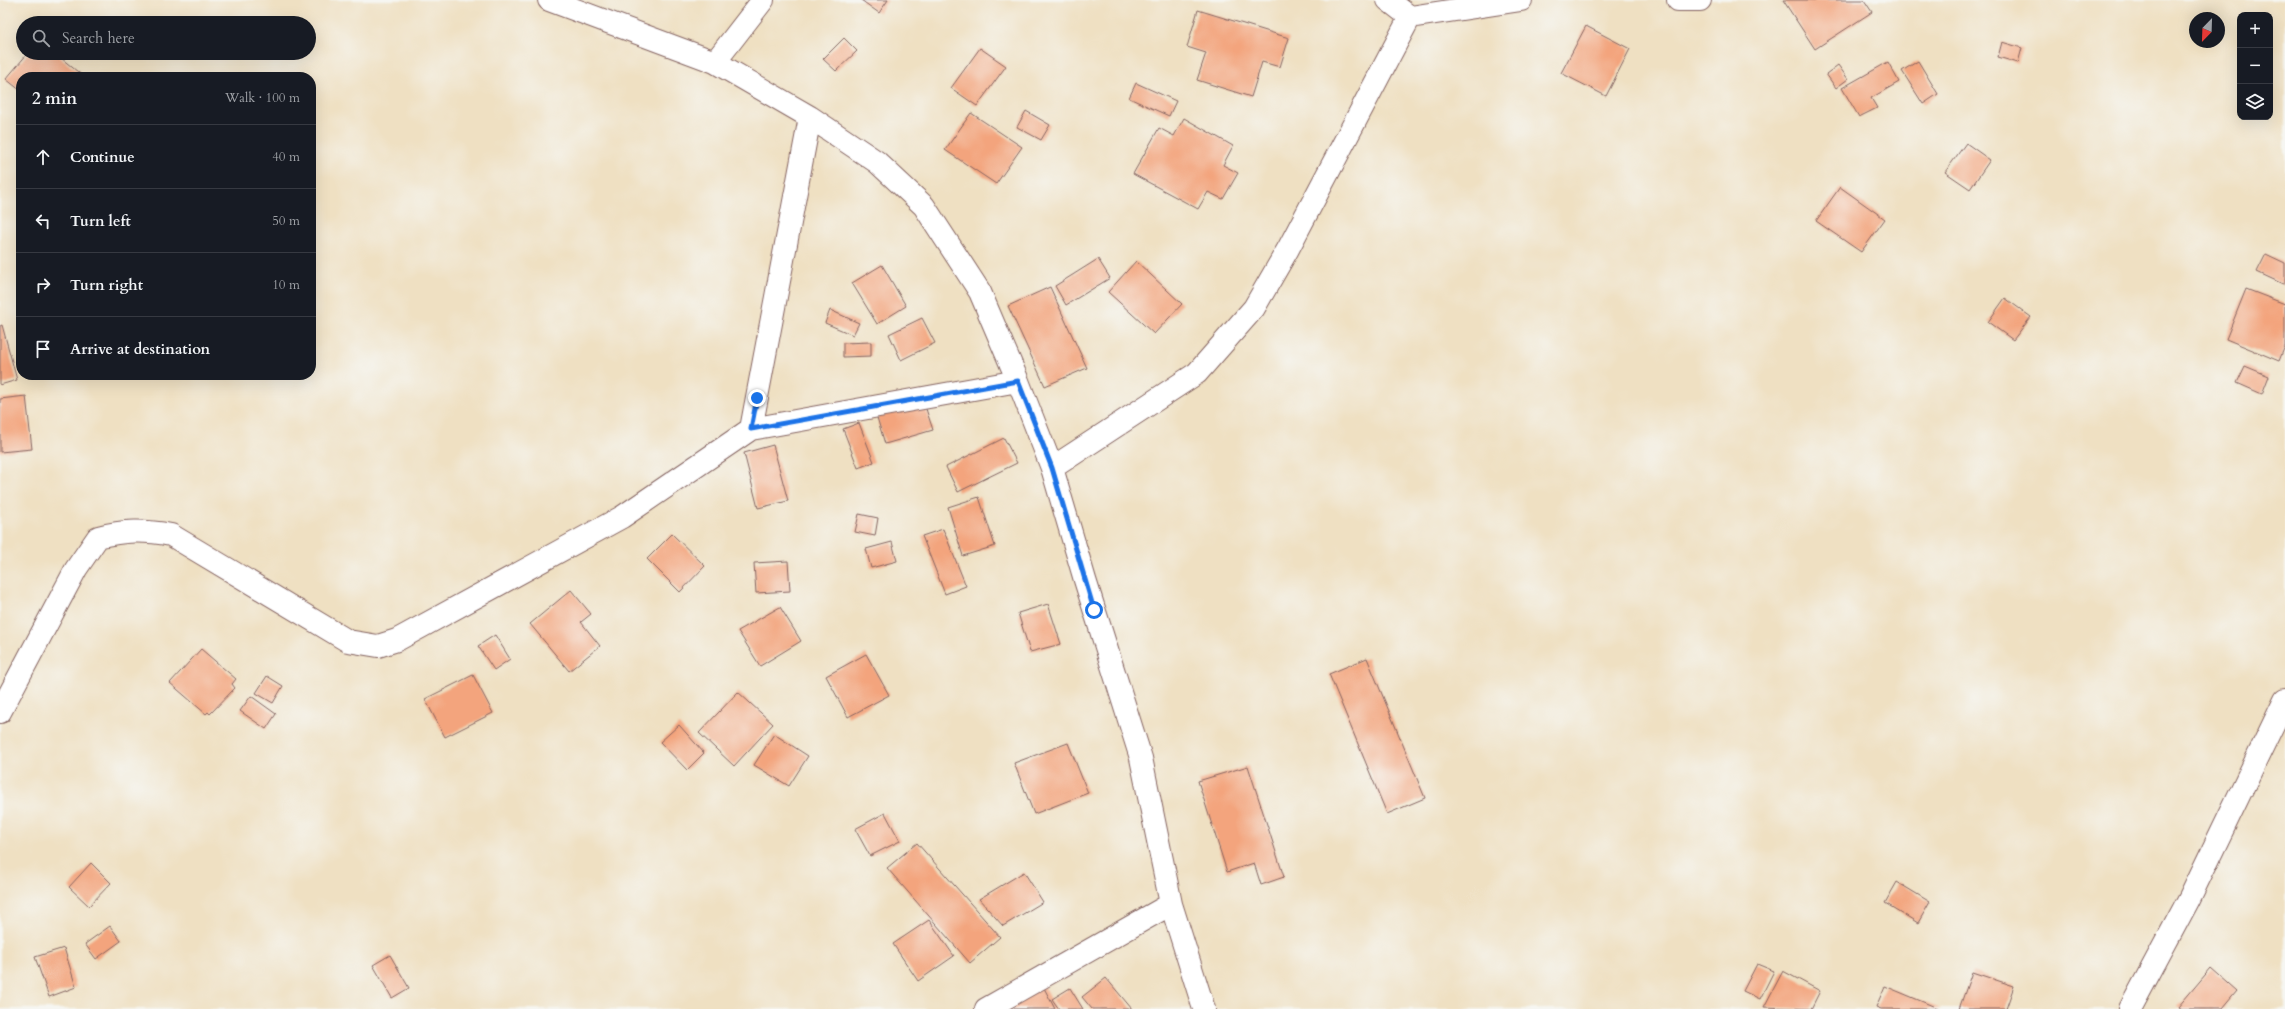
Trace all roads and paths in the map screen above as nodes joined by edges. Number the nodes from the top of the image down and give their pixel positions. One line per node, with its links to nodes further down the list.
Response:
1 (549, 0): 8 (street)
2 (763, 0): 8 (street)
3 (1388, 0): 7 (street)
4 (1521, 0): 7 (street)
5 (1678, 0): 6 (street)
6 (1700, 0)
7 (1410, 17): 12 (street)
8 (715, 62): 9 (street)
9 (810, 117): 10 (street); 11 (street)
10 (1018, 381): 11 (street); 12 (street)
11 (751, 429): 14 (street)
12 (1052, 468): 15 (street)
13 (2285, 700): 18 (street)
14 (0, 712)
15 (1171, 904): 16 (street); 17 (street)
16 (986, 1009)
17 (1204, 1009)
18 (2130, 1009)

